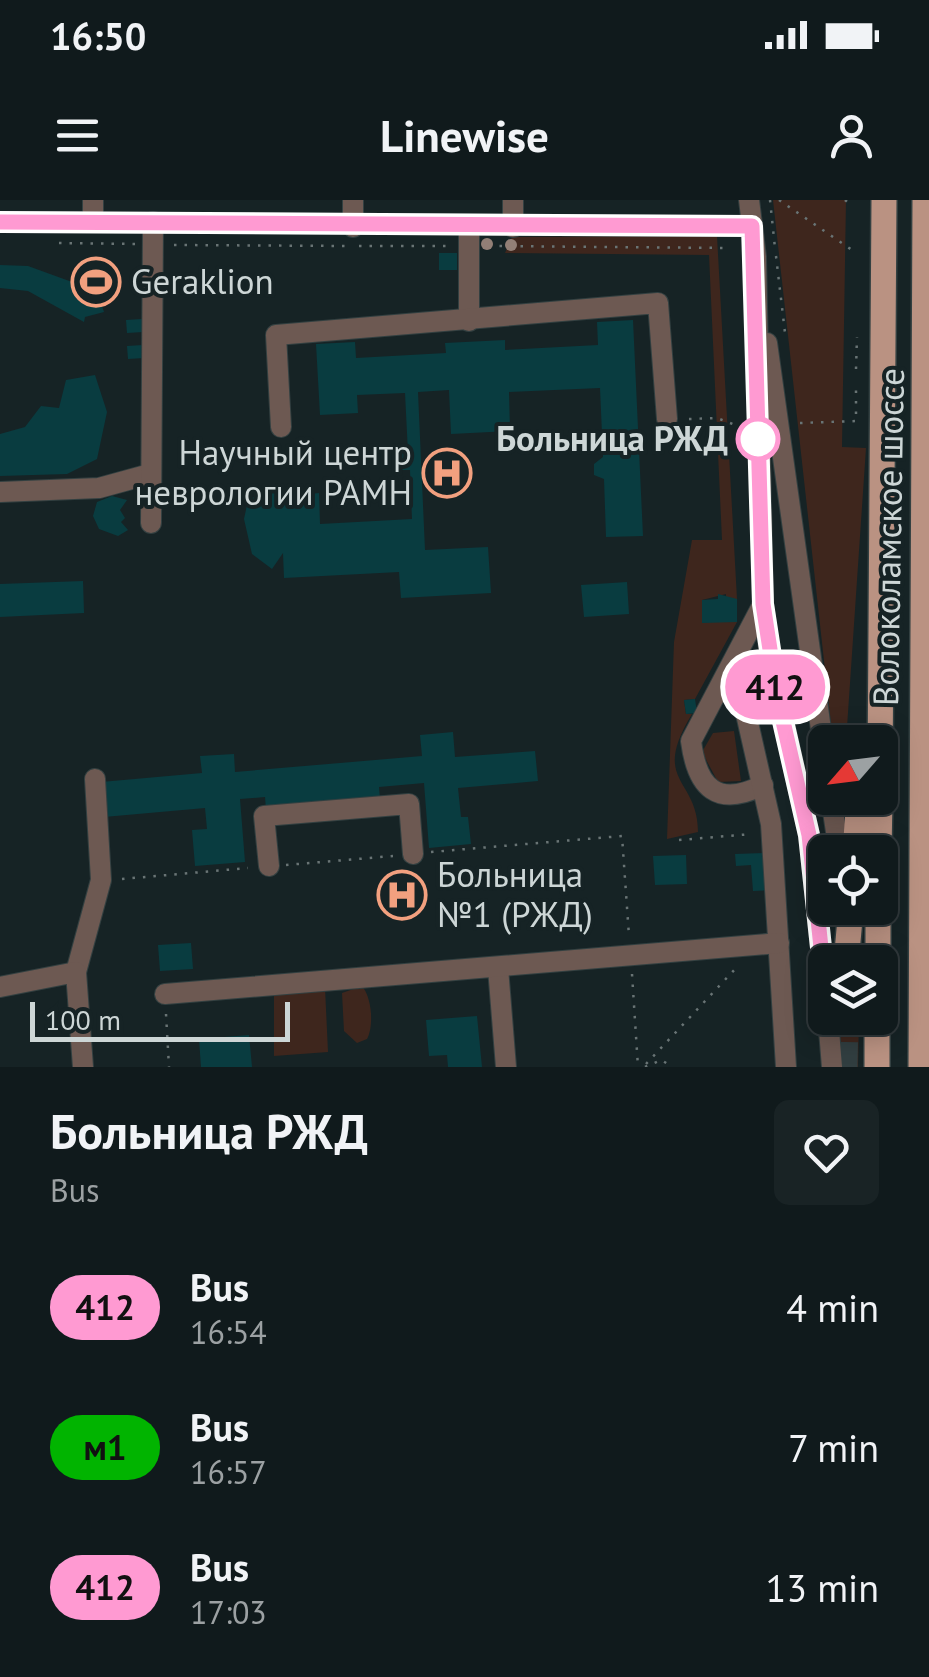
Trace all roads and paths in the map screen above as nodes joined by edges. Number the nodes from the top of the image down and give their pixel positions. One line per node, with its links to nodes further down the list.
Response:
1 (93, 200): 12 (street)
2 (353, 200): 15 (street)
3 (513, 200): 16 (street)
4 (749, 200): 14 (street)
5 (770, 200): 24 (path)
6 (779, 200): 21 (path)
7 (845, 200): 10 (path)
8 (884, 200): 32 (main road, Волоколамское шоссе)
9 (925, 200): 33 (main road, Волоколамское шоссе)
10 (852, 206)
11 (0, 222): 12 (street)
12 (93, 222): 13 (street)
13 (153, 222): 15 (street); 19 (street)
14 (752, 226): 16 (street); 22 (street)
15 (352, 227): 17 (street)
16 (513, 227): 17 (street)
17 (470, 237): 19 (path); 20 (path); 23 (street)
18 (57, 243): 19 (path)
19 (153, 245): 34 (street)
20 (727, 248)
21 (852, 250)
22 (756, 257): 37 (street); 42 (street)
23 (469, 320): 28 (street); 30 (street)
24 (785, 332)
25 (857, 336): 26 (path)
26 (856, 369)
27 (856, 386): 29 (path)
28 (667, 420): 31 (path)
29 (794, 424)
30 (282, 427)
31 (736, 429)
32 (884, 460): 45 (main road); 46 (main road, Волоколамское шоссе)
33 (928, 470): 38 (main road, Волоколамское шоссе)
34 (150, 474): 35 (street); 36 (street)
35 (0, 492)
36 (151, 523)
37 (763, 604): 39 (street); 40 (street)
38 (921, 639): 41 (street); 52 (main road, Волоколамское шоссе)
39 (734, 661): 43 (street); 48 (street)
40 (772, 670): 42 (street); 43 (street); 54 (street)
41 (929, 682)
42 (814, 685): 44 (street)
43 (740, 687): 48 (street)
44 (820, 725)
45 (864, 725)
46 (881, 725)
47 (95, 779): 51 (street)
48 (764, 785): 53 (street)
49 (414, 854): 50 (path); 50 (street); 55 (path)
50 (269, 866): 51 (path)
51 (101, 880): 57 (street)
52 (923, 934): 59 (main road, Волоколамское шоссе); 72 (main road, Волоколамское шоссе)
53 (769, 944): 55 (street); 63 (path); 69 (street)
54 (821, 945)
55 (631, 956): 56 (street); 67 (path)
56 (498, 968): 60 (street); 66 (street)
57 (76, 972): 58 (street); 64 (street)
58 (0, 987)
59 (929, 992)
60 (165, 994): 65 (path)
61 (829, 1035): 70 (street)
62 (878, 1035): 71 (main road)
63 (645, 1066): 68 (path)
64 (82, 1067)
65 (169, 1067)
66 (506, 1067)
67 (638, 1067)
68 (673, 1067)
69 (786, 1067)
70 (832, 1067)
71 (877, 1067)
72 (921, 1067)

